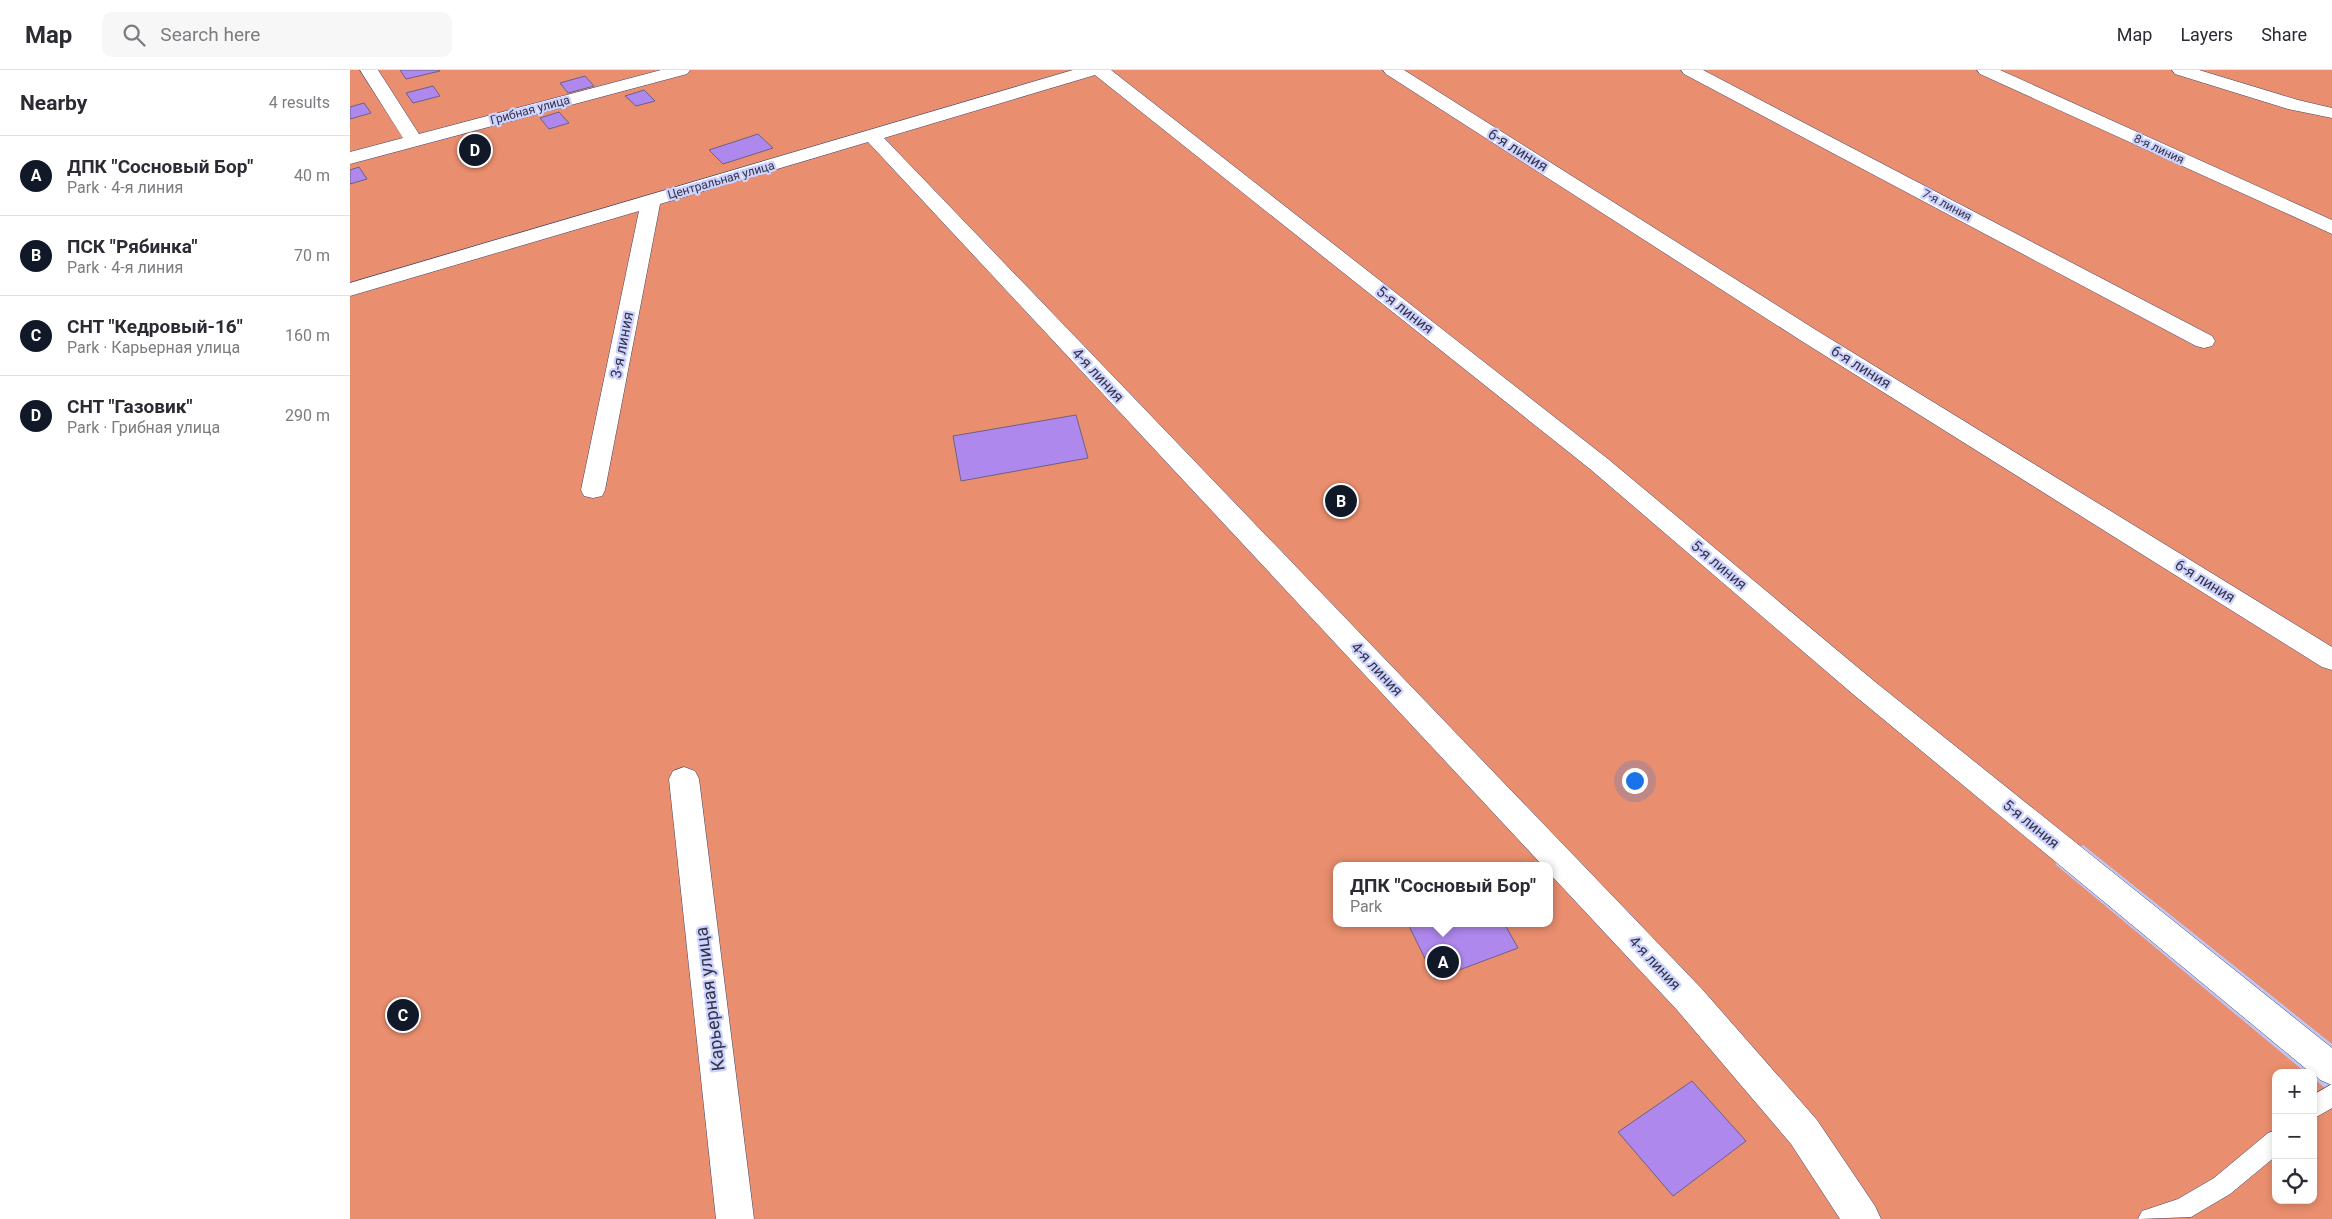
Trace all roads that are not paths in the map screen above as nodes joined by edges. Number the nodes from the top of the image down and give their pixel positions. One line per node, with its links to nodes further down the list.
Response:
1 (369, 70): 11 (street)
2 (681, 70): 11 (street, Грибная улица)
3 (1092, 70): 10 (street, Центральная улица)
4 (1100, 70): 20 (street, 5-я линия)
5 (1392, 70): 18 (street, 6-я линия)
6 (1690, 70): 16 (street, 7-я линия)
7 (1986, 70): 14 (street, 8-я линия)
8 (2181, 70): 9 (street)
9 (2332, 113)
10 (871, 136): 13 (street, Центральная улица); 25 (street, 4-я линия)
11 (414, 141): 12 (street, Грибная улица)
12 (350, 158)
13 (651, 201): 15 (street, Центральная улица); 17 (street, 3-я линия)
14 (2332, 228)
15 (350, 290)
16 (2204, 341)
17 (593, 490)
18 (2332, 660)
19 (684, 779): 24 (street, Карьерная улица)
20 (2332, 1069)
21 (2332, 1094): 22 (lane)
22 (2317, 1107)
23 (2272, 1144): 26 (lane)
24 (736, 1219)
25 (1862, 1219)
26 (2150, 1219)

